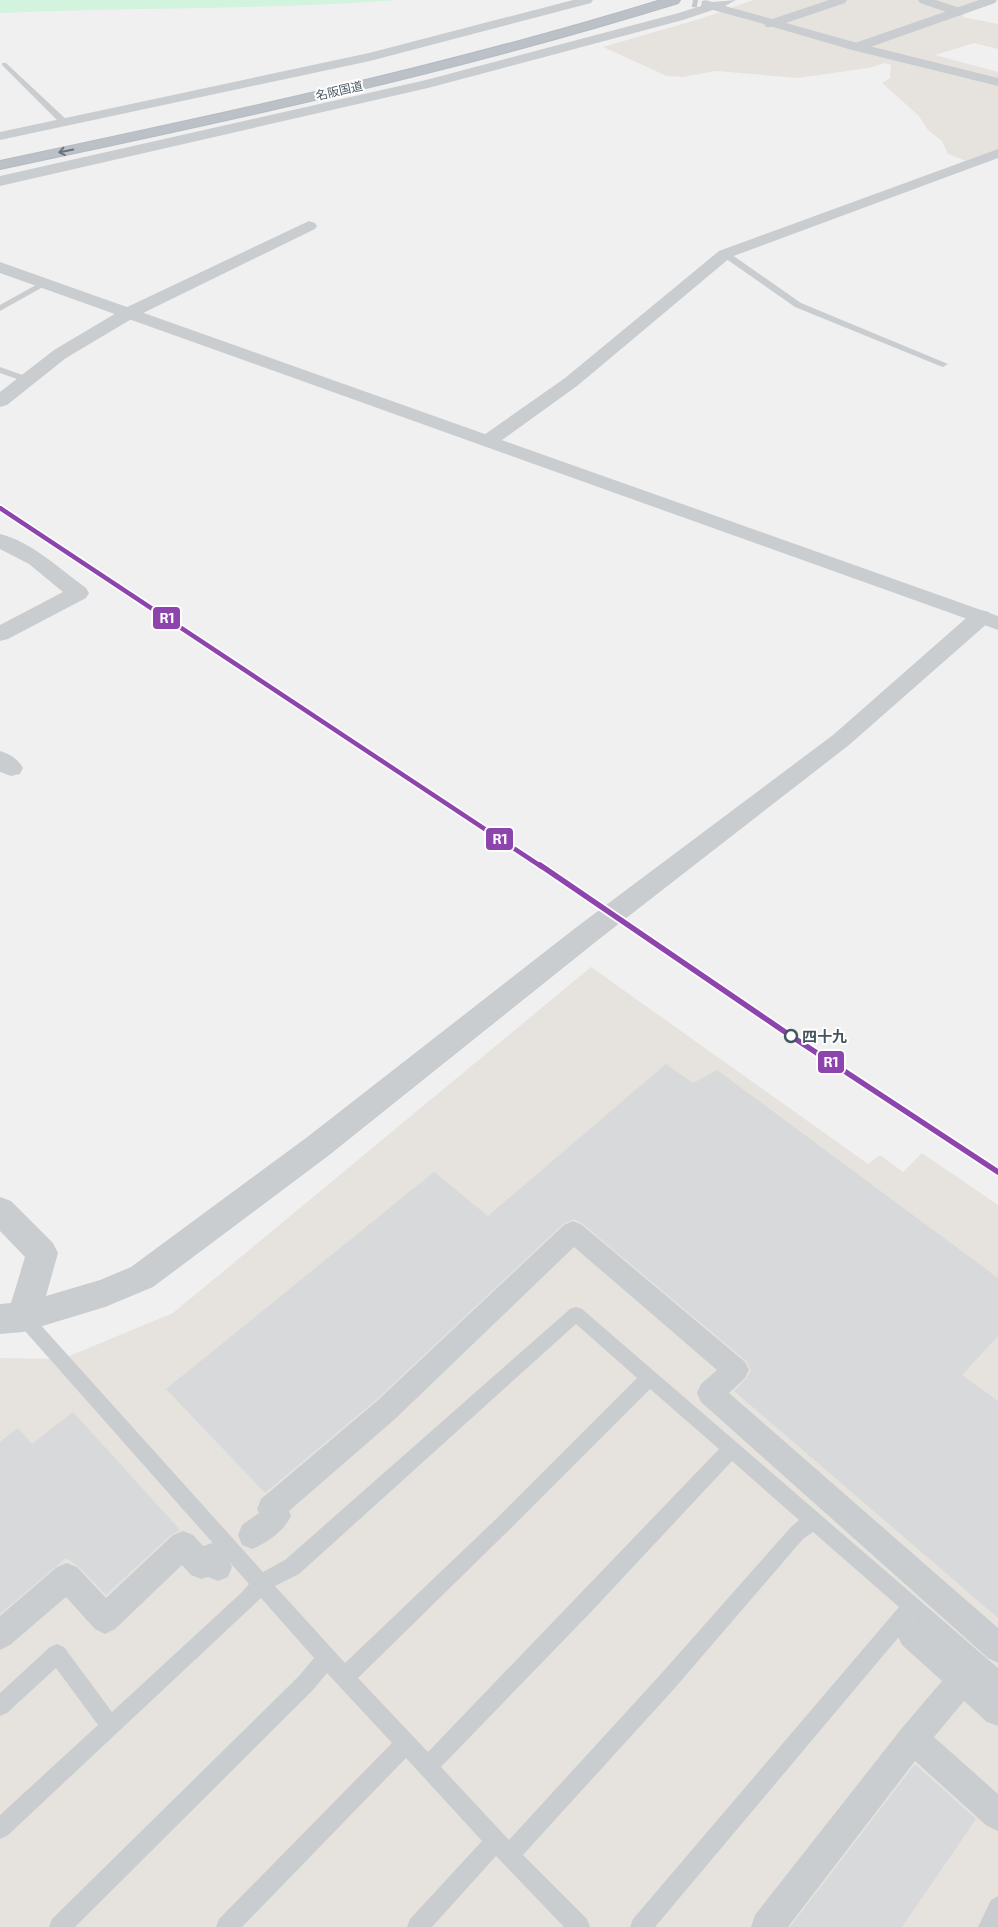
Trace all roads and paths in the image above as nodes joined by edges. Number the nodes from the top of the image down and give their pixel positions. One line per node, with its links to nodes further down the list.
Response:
1 (587, 0): 16 (street)
2 (641, 0): 19 (highway, 名阪国道)
3 (674, 0): 20 (highway, 名阪国道, one-way to 20)
4 (730, 0): 9 (street)
5 (841, 0): 12 (street)
6 (924, 0): 10 (street)
7 (991, 0): 10 (street)
8 (698, 2): 9 (street)
9 (712, 6): 12 (street); 21 (street)
10 (959, 12): 11 (street); 13 (street)
11 (988, 17)
12 (770, 24): 13 (street)
13 (857, 47): 15 (street)
14 (4, 64): 16 (lane)
15 (998, 82)
16 (65, 123): 17 (street)
17 (0, 136)
18 (998, 153): 23 (street)
19 (0, 154)
20 (0, 165)
21 (0, 181)
22 (309, 226): 27 (street)
23 (725, 254): 28 (lane); 32 (street)
24 (0, 267): 25 (street)
25 (46, 283): 26 (lane); 27 (street)
26 (0, 308)
27 (130, 313): 30 (street); 32 (street)
28 (943, 364)
29 (0, 370): 30 (lane)
30 (28, 380): 31 (street)
31 (0, 401)
32 (488, 441): 34 (street)
33 (0, 540): 35 (street)
34 (990, 620): 37 (street)
35 (0, 634)
36 (0, 1210): 37 (street)
37 (11, 1318): 43 (lane)
38 (649, 1378): 39 (lane); 43 (lane); 48 (lane)
39 (731, 1450): 40 (lane); 56 (lane)
40 (813, 1520): 44 (lane); 59 (lane)
41 (252, 1535): 46 (street)
42 (218, 1567): 45 (street)
43 (262, 1583): 47 (lane); 53 (lane)
44 (912, 1621): 49 (street); 50 (lane); 65 (lane)
45 (0, 1635)
46 (998, 1648)
47 (327, 1658): 48 (lane); 61 (lane)
48 (345, 1677): 55 (lane)
49 (962, 1680): 52 (street); 54 (street)
50 (998, 1681)
51 (0, 1706): 53 (lane)
52 (998, 1711)
53 (111, 1727): 58 (lane)
54 (913, 1739): 57 (street); 66 (street)
55 (406, 1743): 56 (lane); 62 (lane)
56 (428, 1766): 59 (lane)
57 (996, 1809)
58 (0, 1829)
59 (502, 1848): 63 (lane); 64 (lane)
60 (998, 1907): 67 (lane)
61 (60, 1927)
62 (227, 1927)
63 (418, 1927)
64 (579, 1927)
65 (641, 1927)
66 (767, 1927)
67 (989, 1927)

